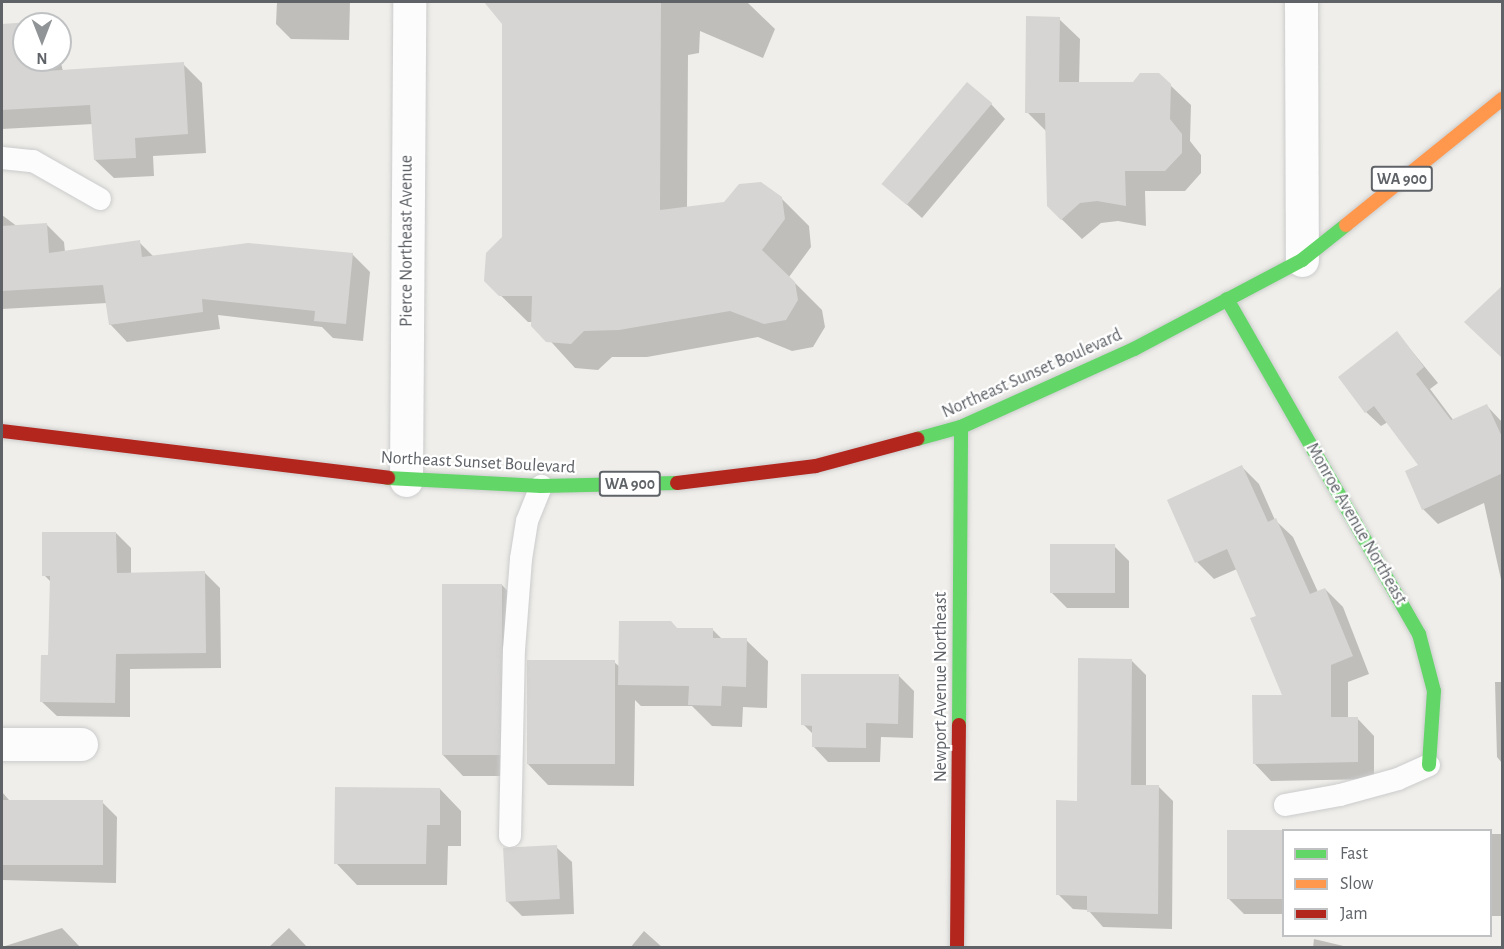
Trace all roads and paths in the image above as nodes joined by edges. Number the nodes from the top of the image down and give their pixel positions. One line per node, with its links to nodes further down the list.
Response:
1 (410, 2): 10 (street, Pierce Northeast Avenue)
2 (1301, 2): 6 (street)
3 (1503, 99): 6 (main road, Northeast Sunset Boulevard / WA 900)
4 (2, 158): 5 (lane)
5 (100, 199)
6 (1302, 260): 7 (main road, Northeast Sunset Boulevard / WA 900)
7 (1227, 299): 8 (main road, Northeast Sunset Boulevard / WA 900); 14 (main road, Monroe Avenue Northeast)
8 (961, 428): 11 (main road, Northeast Sunset Boulevard / WA 900); 17 (main road, Newport Avenue Northeast)
9 (2, 431): 10 (main road, Northeast Sunset Boulevard / WA 900)
10 (406, 480): 11 (main road, Northeast Sunset Boulevard / WA 900)
11 (541, 486): 16 (lane)
12 (2, 744): 13 (street)
13 (81, 744)
14 (1429, 765): 15 (lane)
15 (1285, 806)
16 (510, 836)
17 (957, 948)

